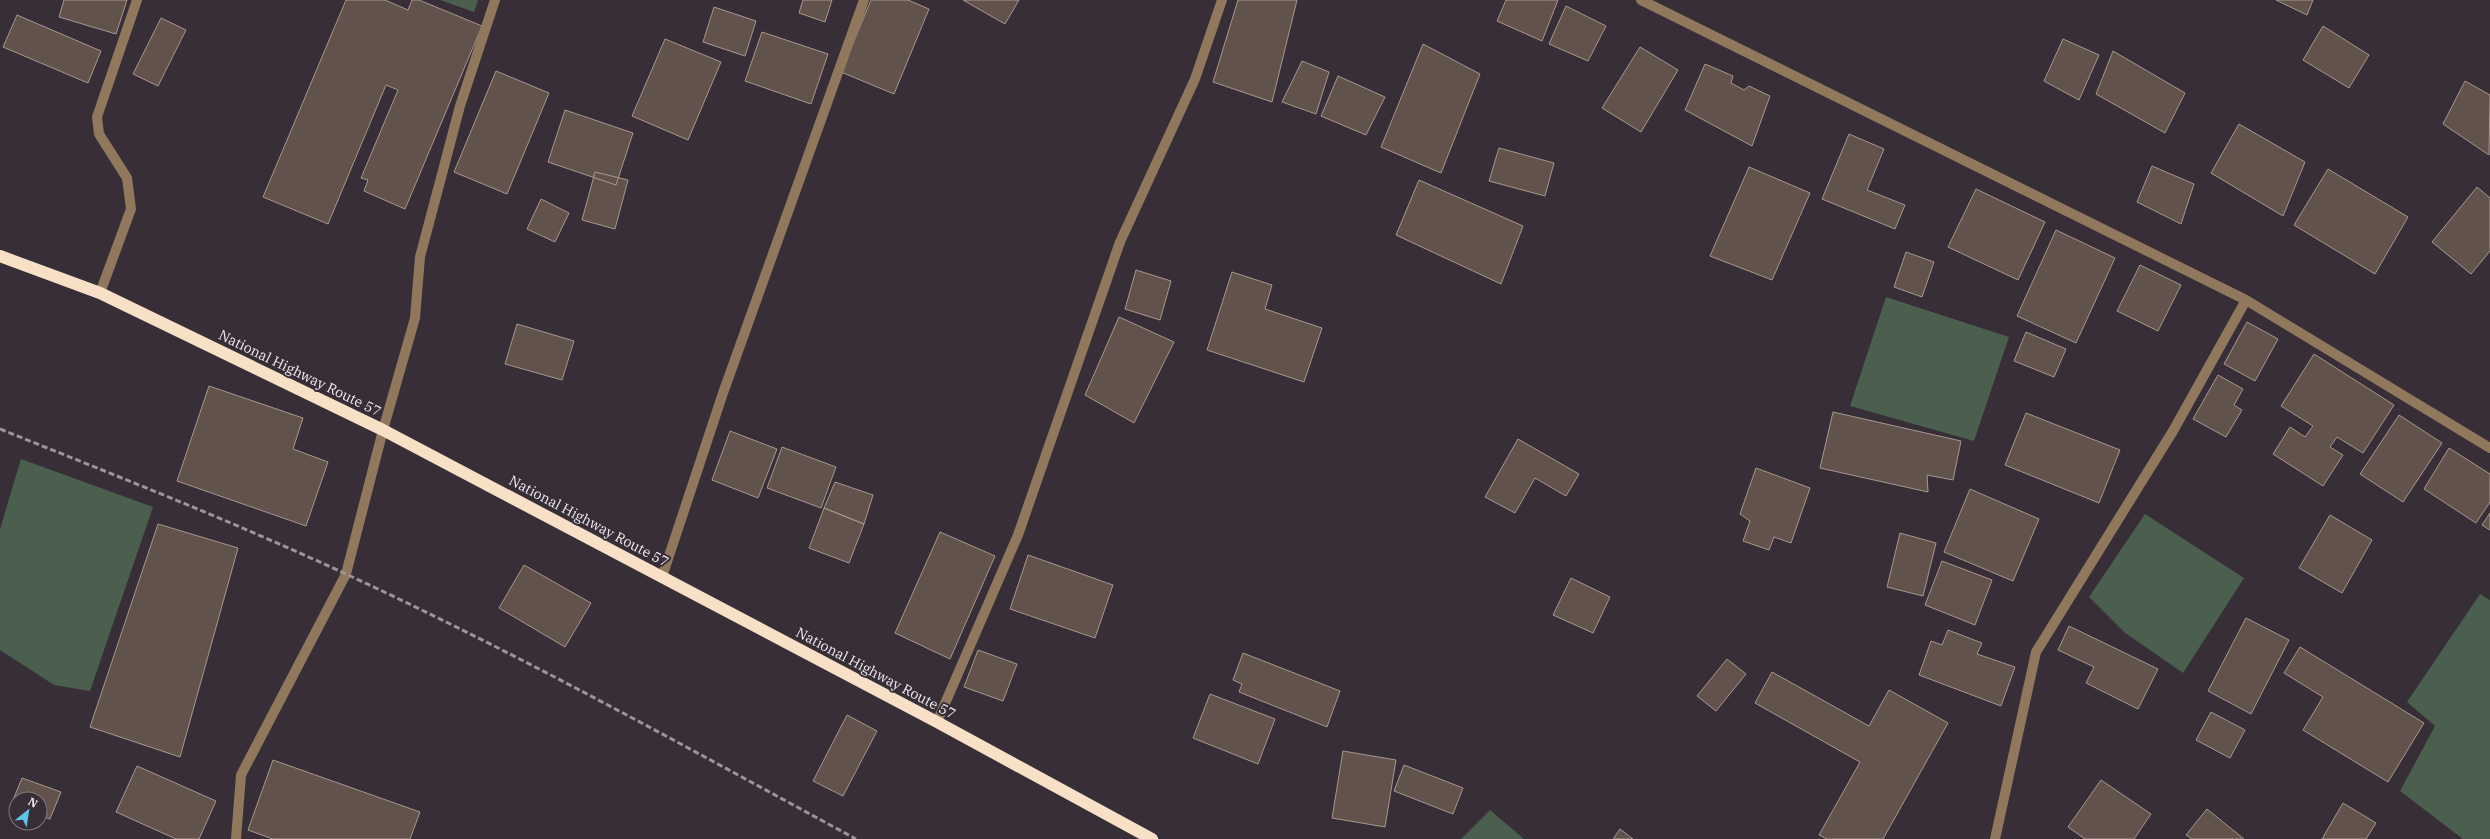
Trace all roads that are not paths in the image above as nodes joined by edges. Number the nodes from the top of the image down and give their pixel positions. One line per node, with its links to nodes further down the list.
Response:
1 (137, 0): 7 (street)
2 (495, 0): 9 (street)
3 (864, 0): 12 (street)
4 (1222, 0): 13 (street)
5 (1641, 0): 8 (street)
6 (0, 256): 7 (highway, National Highway Route 57)
7 (100, 293): 9 (highway, National Highway Route 57)
8 (2246, 300): 11 (street); 16 (street)
9 (383, 430): 12 (highway, National Highway Route 57); 14 (street)
10 (2490, 435): 11 (street)
11 (2487, 446)
12 (662, 576): 13 (highway, National Highway Route 57)
13 (937, 722): 15 (highway, National Highway Route 57)
14 (236, 839)
15 (1152, 839)
16 (1995, 839)

